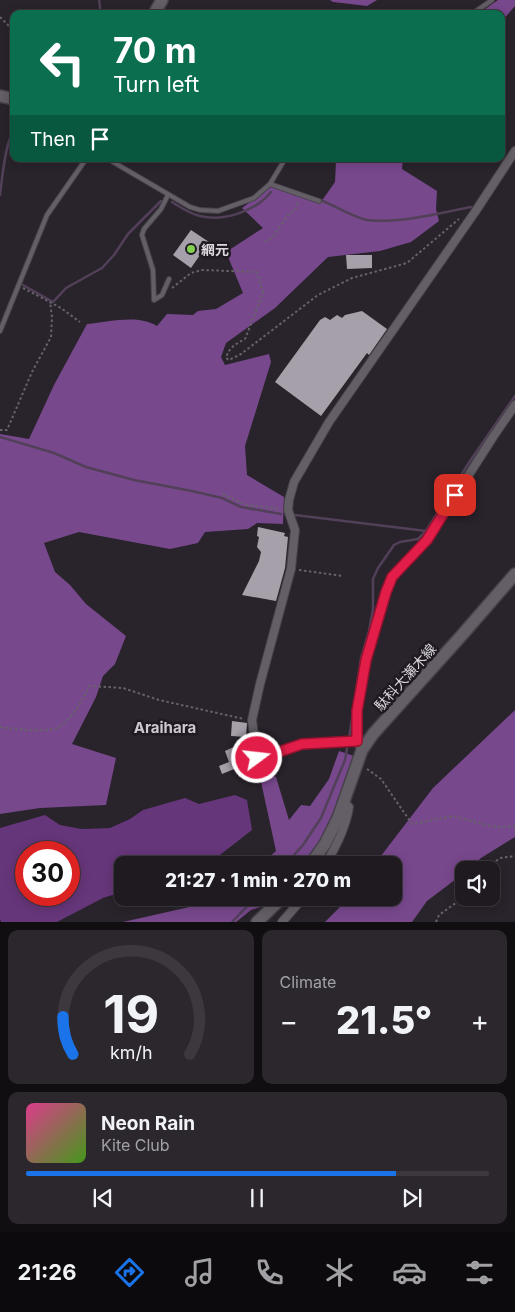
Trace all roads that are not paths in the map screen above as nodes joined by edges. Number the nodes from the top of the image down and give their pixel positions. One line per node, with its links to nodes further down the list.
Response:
1 (492, 0): 2 (lane)
2 (478, 10)
3 (515, 152): 14 (street)
4 (84, 162): 11 (lane)
5 (113, 162): 8 (lane)
6 (283, 162): 7 (lane)
7 (270, 184): 8 (lane); 9 (lane)
8 (168, 195): 10 (lane)
9 (319, 200)
10 (168, 279)
11 (0, 331)
12 (515, 405): 14 (street)
13 (515, 574): 14 (main road, 駄科大瀬木線)
14 (360, 745): 15 (main road, 駄科大瀬木線)
15 (344, 802): 16 (main road, 駄科大瀬木線); 17 (street)
16 (316, 856)
17 (330, 856)
18 (274, 906): 20 (main road)
19 (297, 906): 21 (street)
20 (257, 922)
21 (282, 922)

